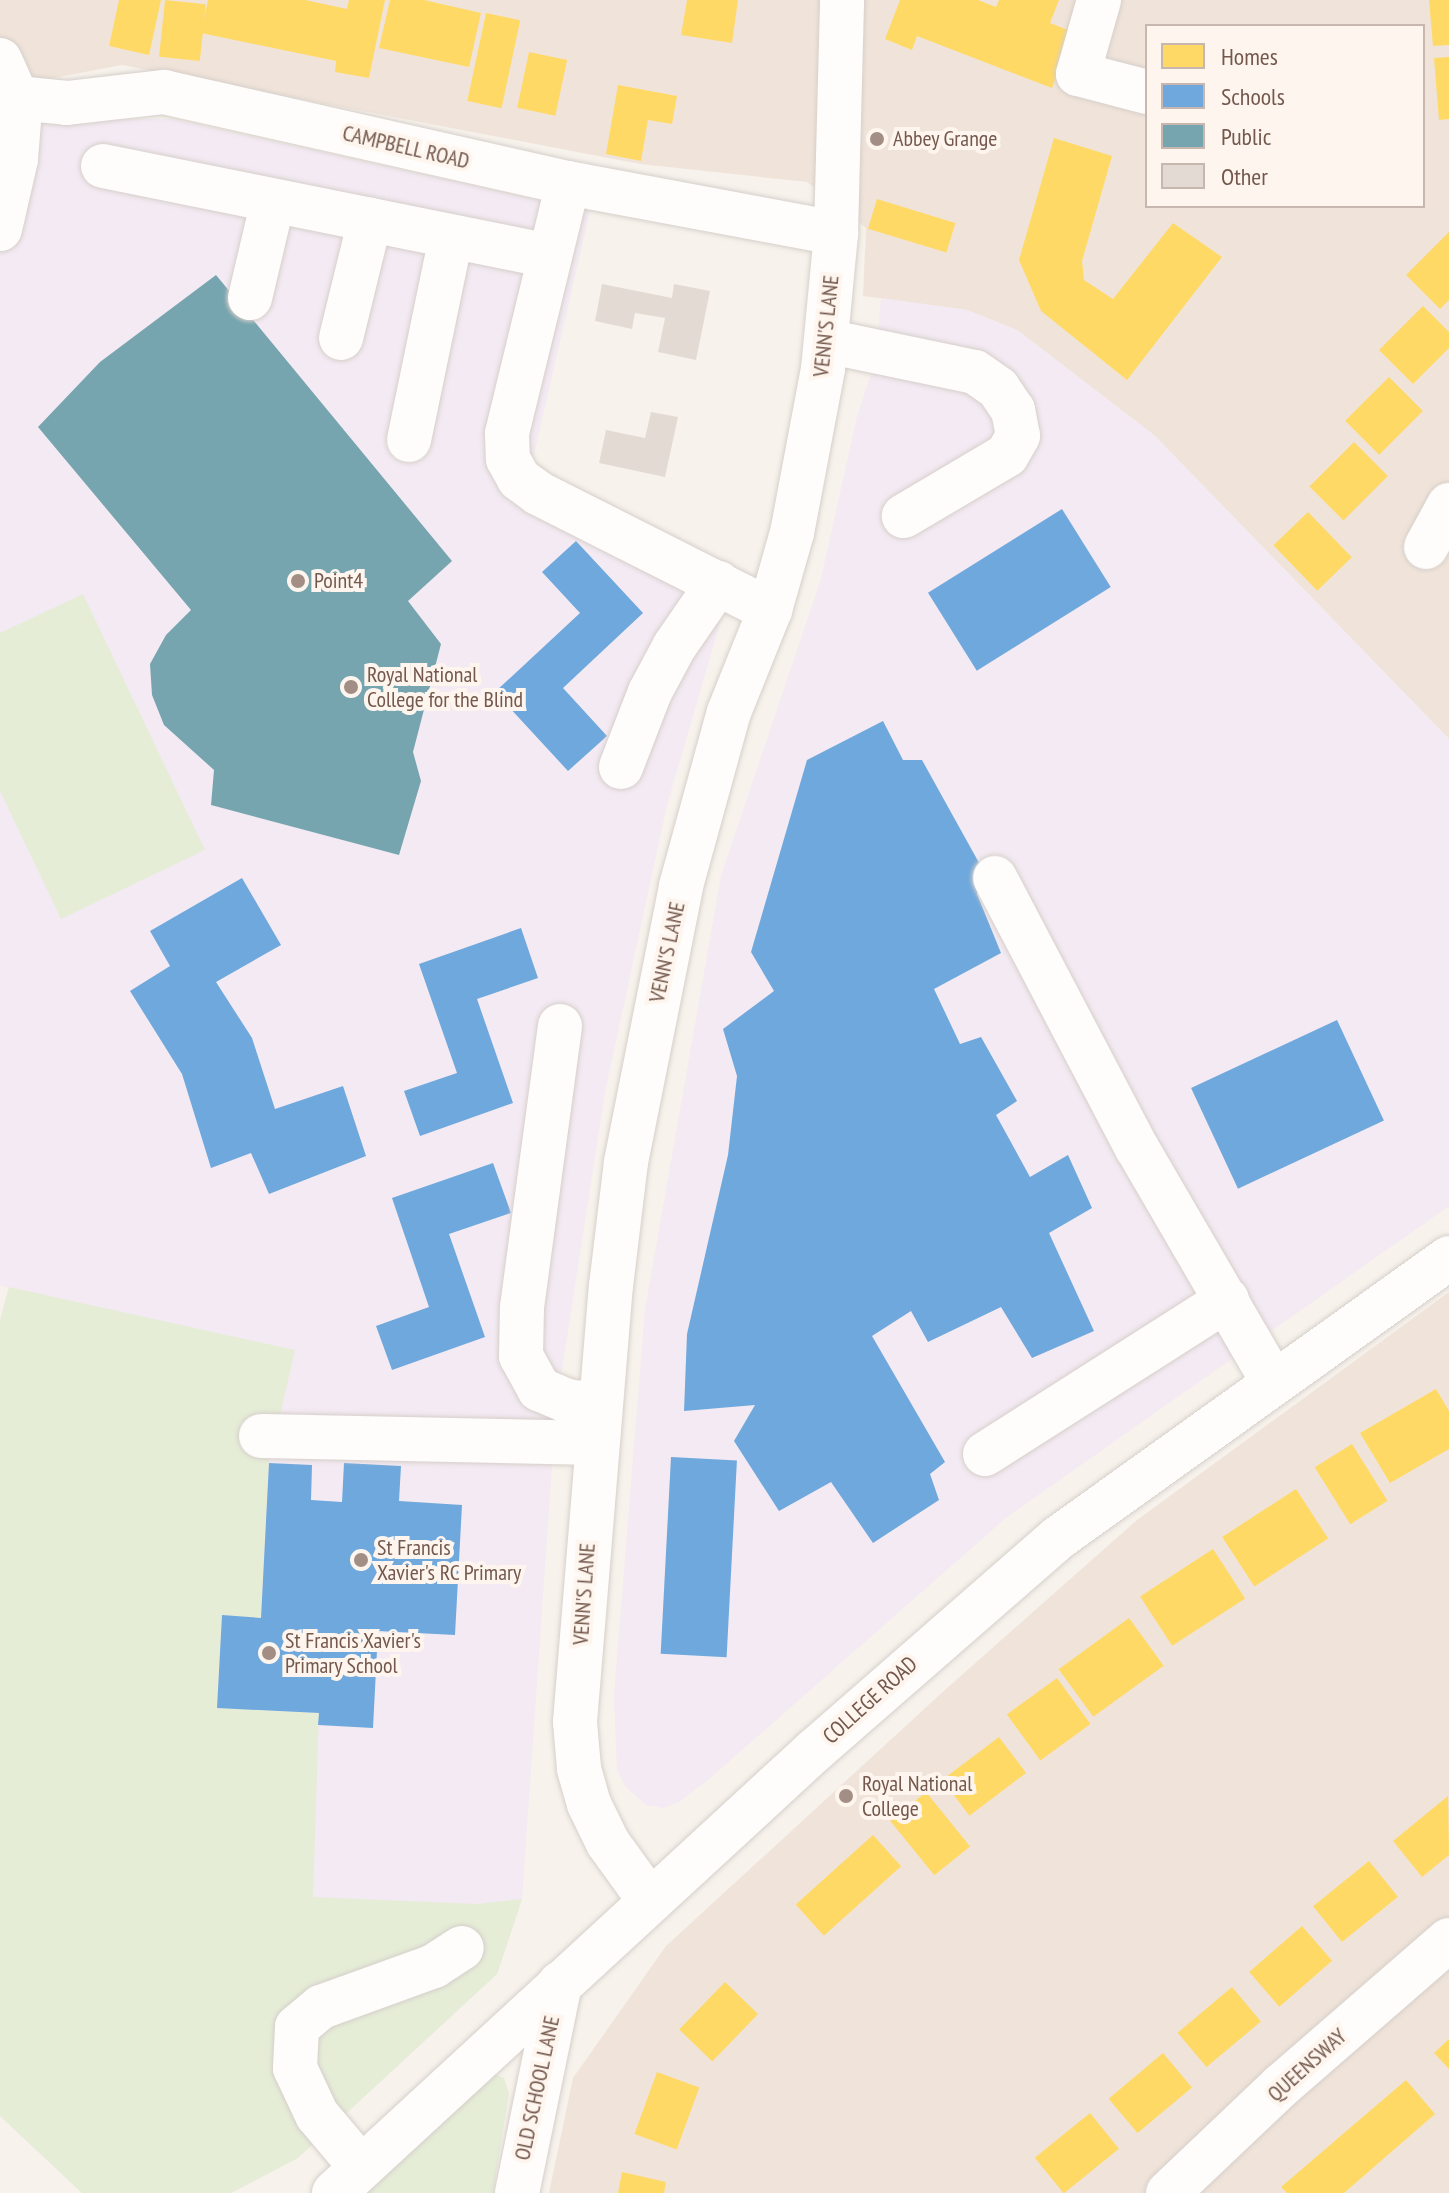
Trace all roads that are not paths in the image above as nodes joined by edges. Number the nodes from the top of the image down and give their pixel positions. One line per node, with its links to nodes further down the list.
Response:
1 (842, 0): 10 (street, VENN'S LANE)
2 (1099, 0): 4 (street)
3 (8, 79): 6 (street, CAMPBELL ROAD); 9 (street)
4 (1145, 91)
5 (103, 166): 7 (street)
6 (568, 183): 10 (street, CAMPBELL ROAD); 12 (street)
7 (273, 201): 8 (street); 13 (street)
8 (370, 220): 11 (street); 14 (street)
9 (0, 229)
10 (836, 233): 15 (street, VENN'S LANE)
11 (451, 237): 12 (street); 16 (street)
12 (549, 256): 20 (street)
13 (250, 298)
14 (341, 338)
15 (826, 341): 18 (street); 21 (street, VENN'S LANE)
16 (409, 440)
17 (1449, 505): 19 (street)
18 (904, 516)
19 (1426, 547)
20 (718, 583): 21 (street); 22 (street)
21 (770, 610): 28 (street, VENN'S LANE)
22 (621, 767)
23 (995, 878): 26 (street)
24 (560, 1026): 28 (street)
25 (1449, 1258): 27 (street, COLLEGE ROAD)
26 (1227, 1300): 27 (street); 30 (street)
27 (1274, 1383): 31 (street, COLLEGE ROAD)
28 (598, 1424): 29 (street); 31 (street, VENN'S LANE)
29 (261, 1436)
30 (985, 1454)
31 (650, 1901): 34 (street, COLLEGE ROAD)
32 (1449, 1940): 37 (street, QUEENSWAY)
33 (462, 1948): 35 (street)
34 (560, 1983): 35 (street, COLLEGE ROAD); 36 (street, OLD SCHOOL LANE)
35 (348, 2180)
36 (517, 2193)
37 (1168, 2193)

